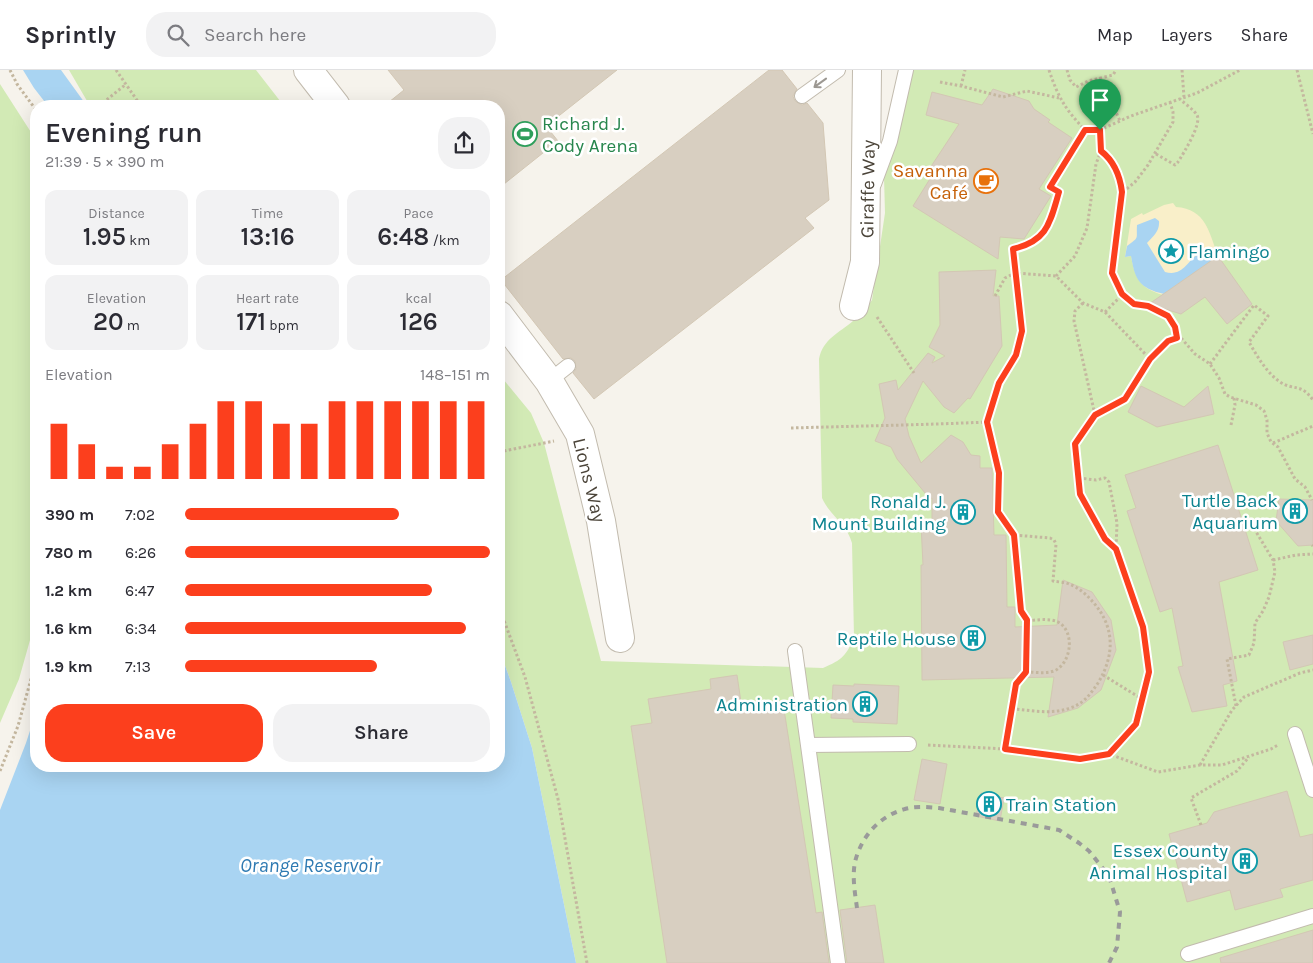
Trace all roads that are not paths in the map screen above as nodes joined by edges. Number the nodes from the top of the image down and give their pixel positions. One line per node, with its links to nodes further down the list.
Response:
1 (308, 70): 6 (street)
2 (838, 70): 5 (lane, one-way to 5)
3 (867, 70): 7 (street, Giraffe Way)
4 (906, 70): 7 (lane)
5 (802, 96)
6 (331, 100)
7 (867, 201): 8 (street, Giraffe Way)
8 (854, 306)
9 (505, 321): 10 (street, Lions Way)
10 (620, 638)
11 (795, 651): 14 (lane)
12 (1295, 734): 15 (lane)
13 (909, 744): 14 (lane)
14 (808, 745): 18 (lane)
15 (1313, 790)
16 (1313, 916): 17 (lane)
17 (1188, 954)
18 (838, 963)

